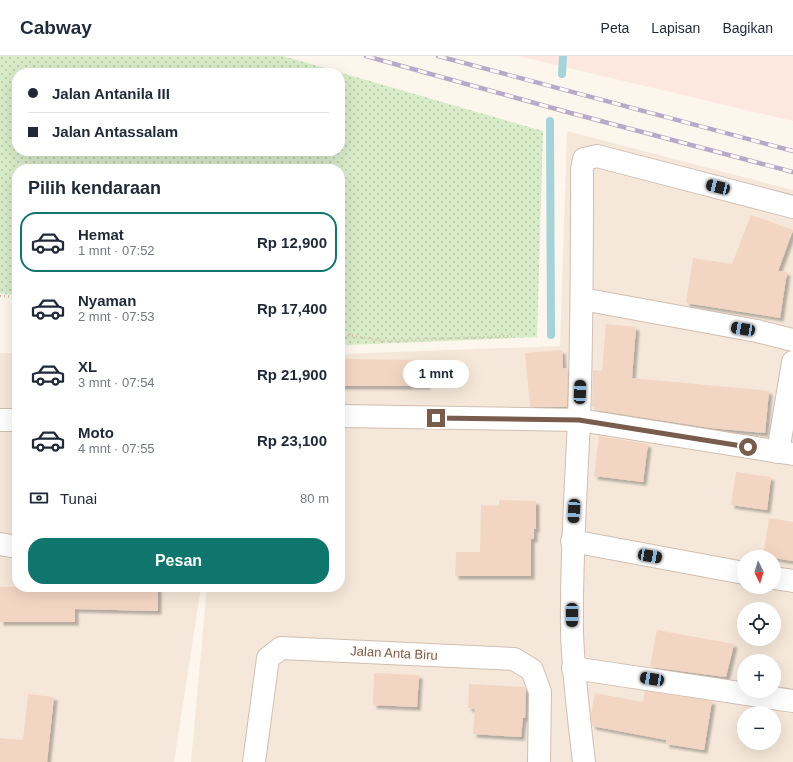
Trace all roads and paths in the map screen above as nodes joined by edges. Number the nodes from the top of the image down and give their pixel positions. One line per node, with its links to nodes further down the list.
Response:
1 (793, 206): 4 (street)
2 (0, 296): 3 (path)
3 (12, 297)
4 (582, 299): 7 (street); 12 (street)
5 (345, 335): 6 (path)
6 (512, 336)
7 (793, 340)
8 (793, 362): 13 (street)
9 (345, 416): 12 (street)
10 (0, 420): 11 (street)
11 (12, 420)
12 (579, 420): 13 (street); 14 (street)
13 (786, 453)
14 (572, 541): 17 (street); 20 (street)
15 (0, 544): 16 (street)
16 (12, 545)
17 (737, 572)
18 (781, 579): 19 (street)
19 (793, 582)
20 (573, 668): 21 (street); 24 (street)
21 (793, 701)
22 (254, 762): 23 (street, Jalan Anta Biru)
23 (539, 762)
24 (584, 762)

